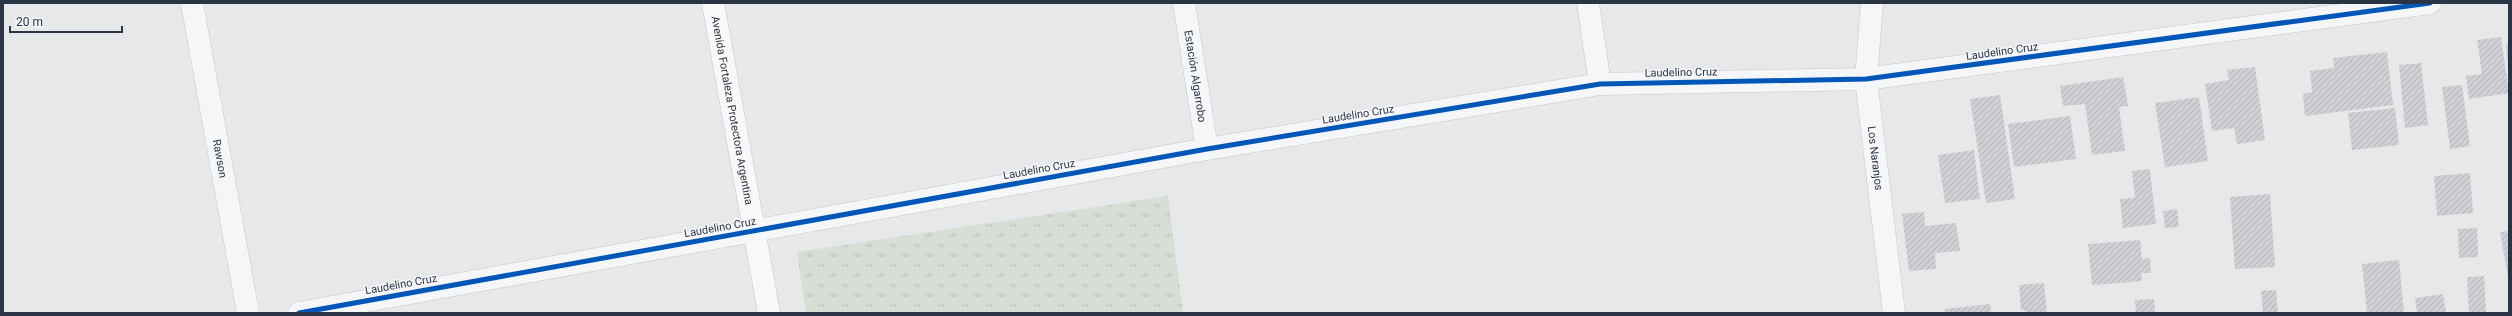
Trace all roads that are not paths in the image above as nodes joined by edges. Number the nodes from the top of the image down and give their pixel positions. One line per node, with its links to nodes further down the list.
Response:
1 (192, 3): 11 (street, Rawson)
2 (713, 3): 10 (main road, Avenida Fortaleza Protectora Argentina)
3 (1184, 3): 9 (street, Estación Algarrobo)
4 (1588, 3): 8 (street)
5 (1872, 3): 7 (street, Los Naranjos)
6 (2430, 3): 7 (street, Laudelino Cruz)
7 (1866, 79): 8 (street, Laudelino Cruz); 14 (street, Los Naranjos)
8 (1600, 84): 9 (street, Laudelino Cruz)
9 (1207, 149): 10 (street, Laudelino Cruz)
10 (754, 231): 12 (street, Laudelino Cruz); 13 (main road, Avenida Fortaleza Protectora Argentina)
11 (248, 313)
12 (299, 313)
13 (769, 313)
14 (1894, 313)

